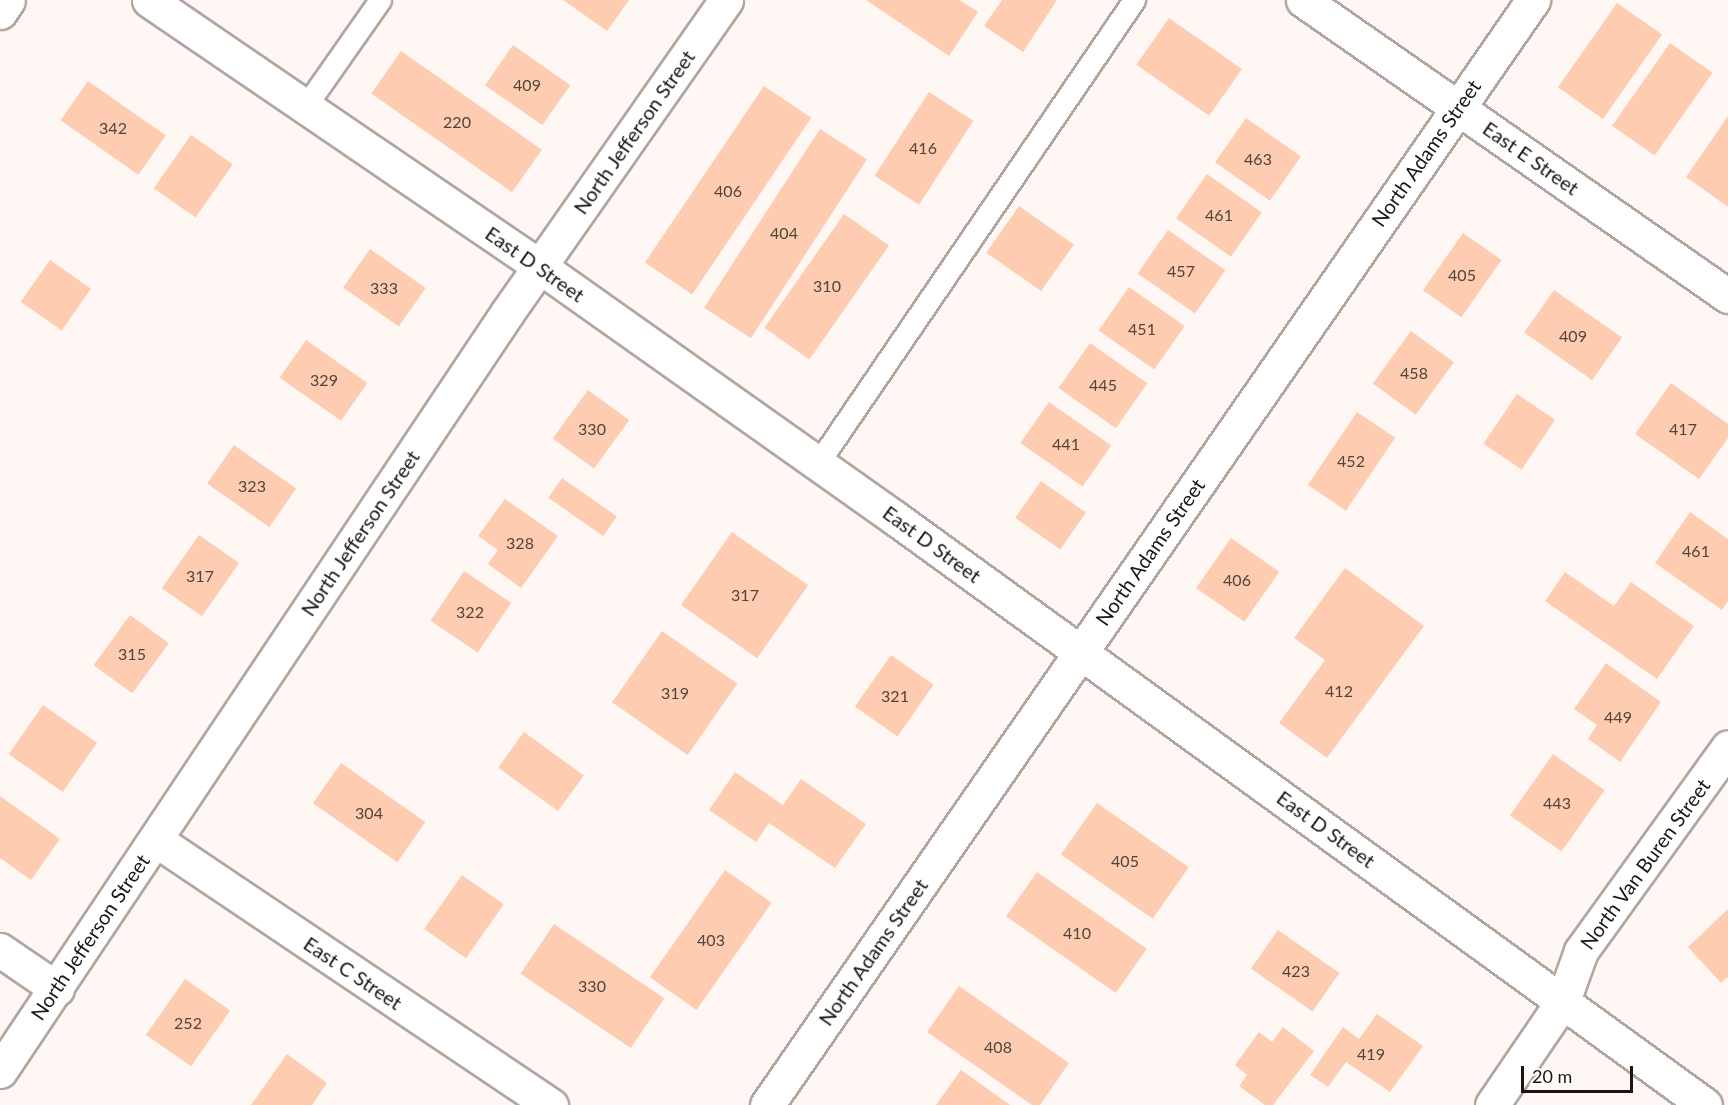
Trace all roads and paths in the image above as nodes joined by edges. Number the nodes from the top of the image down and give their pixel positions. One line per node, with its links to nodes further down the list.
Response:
1 (8, 0): 8 (street)
2 (149, 0): 9 (street, East D Street)
3 (380, 0): 9 (lane)
4 (726, 0): 11 (street, North Jefferson Street)
5 (1134, 0): 13 (lane)
6 (1303, 0): 10 (street, East E Street)
7 (1533, 0): 10 (street, North Adams Street)
8 (0, 12)
9 (306, 107): 11 (street, East D Street)
10 (1458, 107): 12 (street, East E Street); 14 (street, North Adams Street)
11 (539, 266): 13 (street, East D Street); 16 (street, North Jefferson Street)
12 (1728, 296)
13 (818, 463): 14 (street, East D Street)
14 (1081, 651): 19 (street, East D Street); 22 (street, North Adams Street)
15 (1728, 747): 19 (street, North Van Buren Street)
16 (156, 840): 18 (street, North Jefferson Street); 21 (street, East C Street)
17 (0, 950): 18 (street)
18 (57, 988): 20 (street, North Jefferson Street)
19 (1563, 1001): 23 (street, North Van Buren Street); 24 (street, East D Street)
20 (0, 1071)
21 (551, 1105)
22 (767, 1105)
23 (1492, 1105)
24 (1705, 1105)

